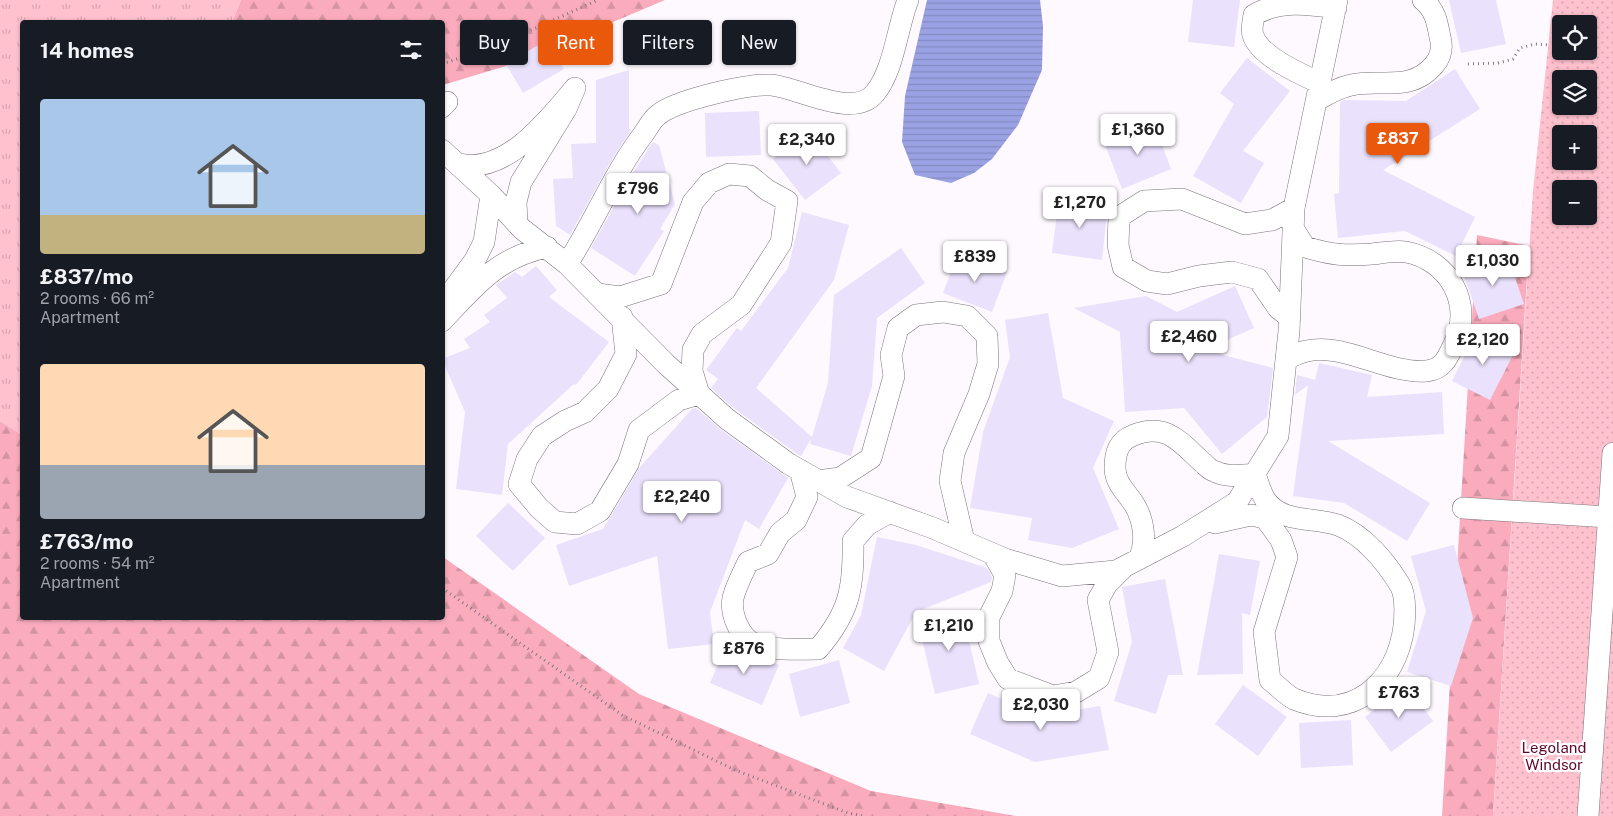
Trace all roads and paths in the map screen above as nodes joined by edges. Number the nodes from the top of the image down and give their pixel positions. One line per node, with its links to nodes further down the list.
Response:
1 (598, 0): 7 (path)
2 (908, 0): 15 (lane)
3 (1423, 0): 6 (lane)
4 (1336, 4): 8 (lane); 8 (lane)
5 (1549, 45): 6 (path)
6 (1440, 52): 8 (lane)
7 (445, 63)
8 (1318, 92): 12 (lane)
9 (445, 152): 10 (lane)
10 (459, 164): 11 (lane); 13 (lane)
11 (491, 195): 13 (lane); 17 (lane)
12 (1293, 218): 20 (lane); 20 (lane); 21 (lane)
13 (517, 223): 14 (lane)
14 (546, 247): 15 (lane); 19 (lane)
15 (567, 264): 16 (lane)
16 (598, 294): 18 (lane); 22 (lane)
17 (445, 300)
18 (622, 317): 22 (lane); 22 (lane)
19 (445, 318)
20 (1290, 318): 21 (lane)
21 (1286, 359): 24 (lane)
22 (699, 394): 25 (lane)
23 (1613, 453): 28 (lane)
24 (1255, 474): 29 (lane); 29 (lane); 32 (lane)
25 (809, 476): 27 (lane); 27 (lane); 30 (lane)
26 (1463, 508): 28 (lane)
27 (890, 512): 30 (lane)
28 (1608, 516): 35 (lane)
29 (1200, 526): 32 (lane)
30 (964, 541): 31 (lane)
31 (993, 554): 32 (lane); 32 (lane)
32 (1131, 563)
33 (445, 590): 34 (path)
34 (864, 816)
35 (1588, 816)

